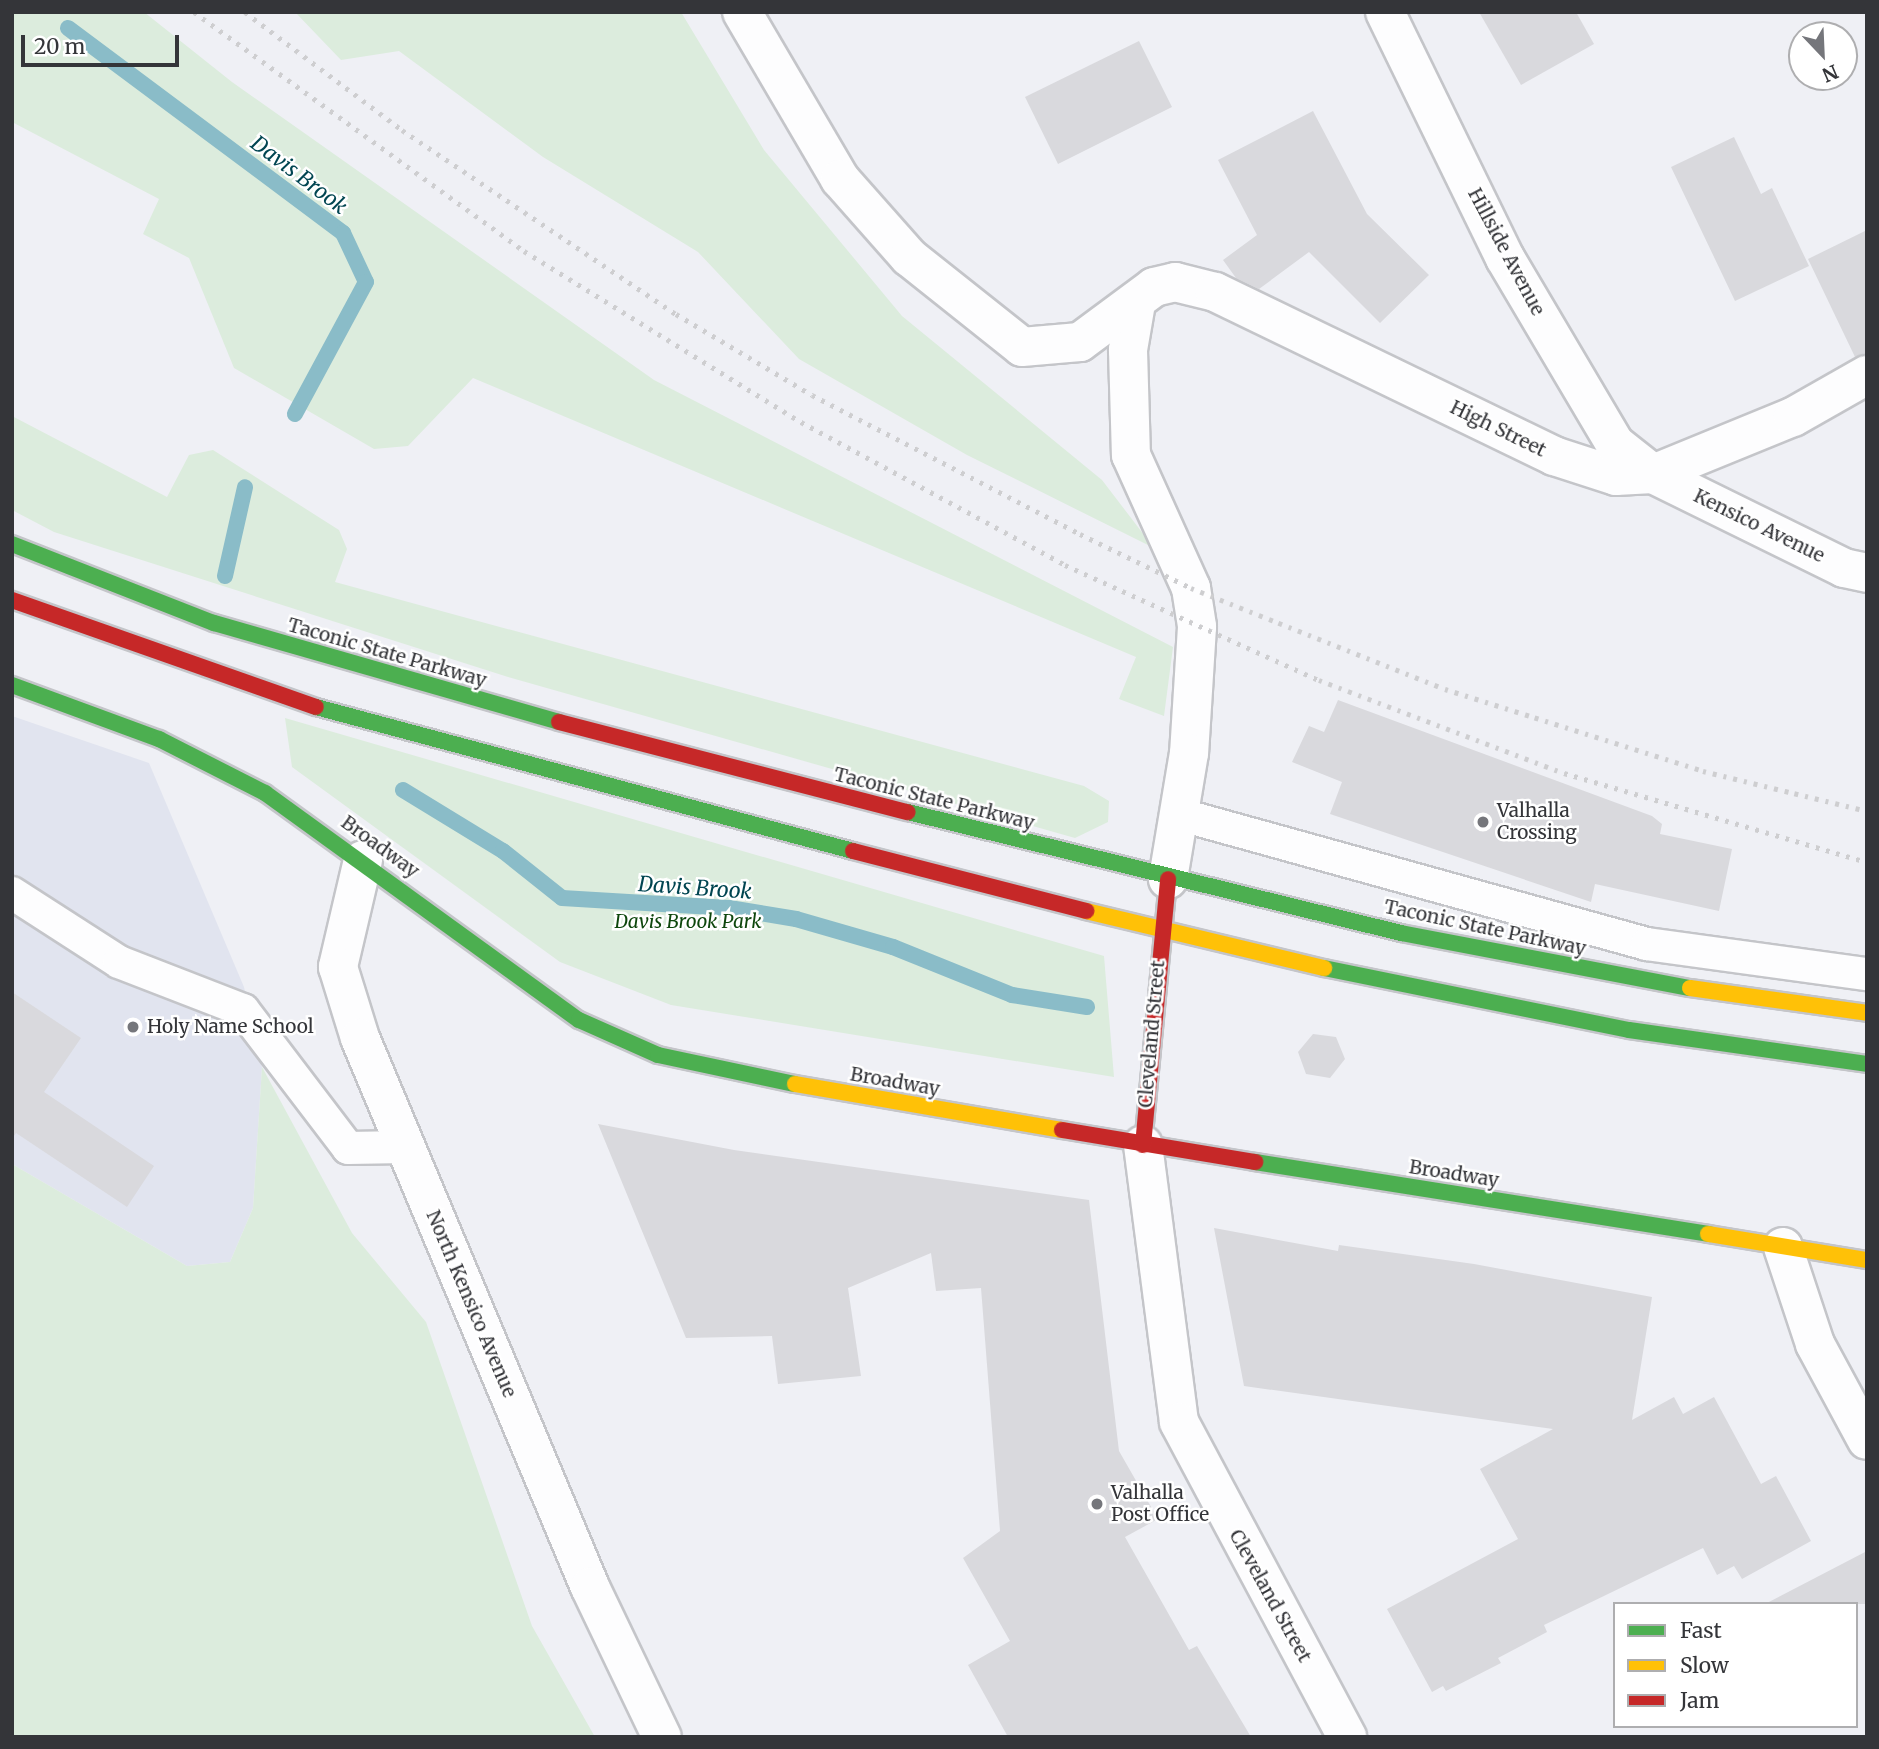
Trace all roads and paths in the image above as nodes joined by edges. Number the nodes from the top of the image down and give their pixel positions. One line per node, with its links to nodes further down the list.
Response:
1 (742, 12): 3 (street, High Street)
2 (1385, 12): 5 (street, Hillside Avenue)
3 (1136, 303): 5 (street, High Street); 10 (street, Cleveland Street)
4 (1867, 375): 5 (street, High Street)
5 (1653, 474): 7 (street, Kensico Avenue)
6 (12, 544): 12 (main road, Taconic State Parkway)
7 (1867, 573)
8 (12, 600): 14 (main road)
9 (12, 685): 11 (main road, Broadway)
10 (1178, 814): 12 (street, Cleveland Street); 15 (lane)
11 (363, 860): 18 (main road, Broadway); 19 (street, North Kensico Avenue)
12 (1168, 879): 14 (main road, Cleveland Street); 16 (main road, Taconic State Parkway)
13 (12, 893): 19 (lane)
14 (1160, 932): 17 (main road); 18 (main road, Cleveland Street)
15 (1867, 974)
16 (1867, 1013)
17 (1867, 1064)
18 (1143, 1145): 20 (main road, Broadway); 24 (street, Cleveland Street)
19 (405, 1147): 23 (street, North Kensico Avenue)
20 (1783, 1247): 21 (main road, Broadway); 22 (street)
21 (1867, 1260)
22 (1867, 1440)
23 (662, 1737)
24 (1347, 1737)

